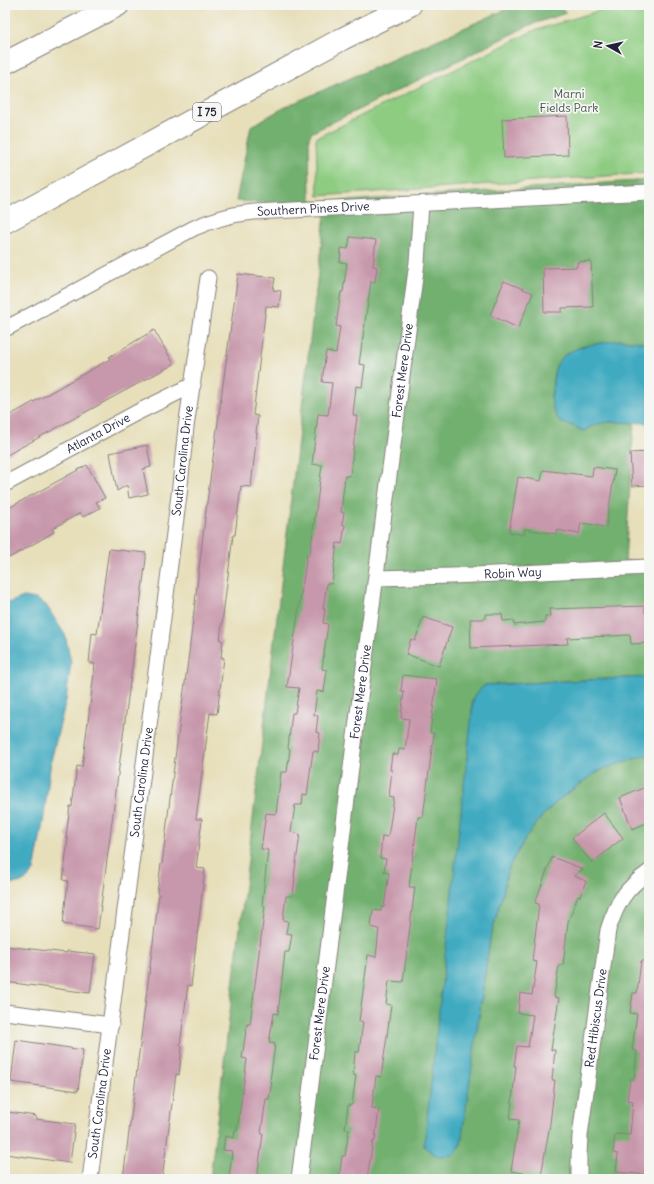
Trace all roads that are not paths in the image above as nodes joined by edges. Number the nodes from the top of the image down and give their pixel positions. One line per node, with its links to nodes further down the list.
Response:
1 (118, 5): 3 (highway)
2 (410, 5): 6 (highway, I 75)
3 (5, 64)
4 (649, 192): 5 (street, Southern Pines Drive)
5 (421, 204): 8 (street, Southern Pines Drive); 12 (street, Forest Mere Drive)
6 (5, 222)
7 (208, 278): 9 (street)
8 (5, 329)
9 (193, 385): 10 (street, Atlanta Drive); 15 (street, South Carolina Drive)
10 (5, 484)
11 (649, 567): 12 (street, Robin Way)
12 (376, 578): 17 (street, Forest Mere Drive)
13 (649, 872): 18 (street, Red Hibiscus Drive)
14 (5, 1012): 15 (street)
15 (111, 1025): 16 (street, South Carolina Drive)
16 (90, 1179)
17 (299, 1179)
18 (579, 1179)

